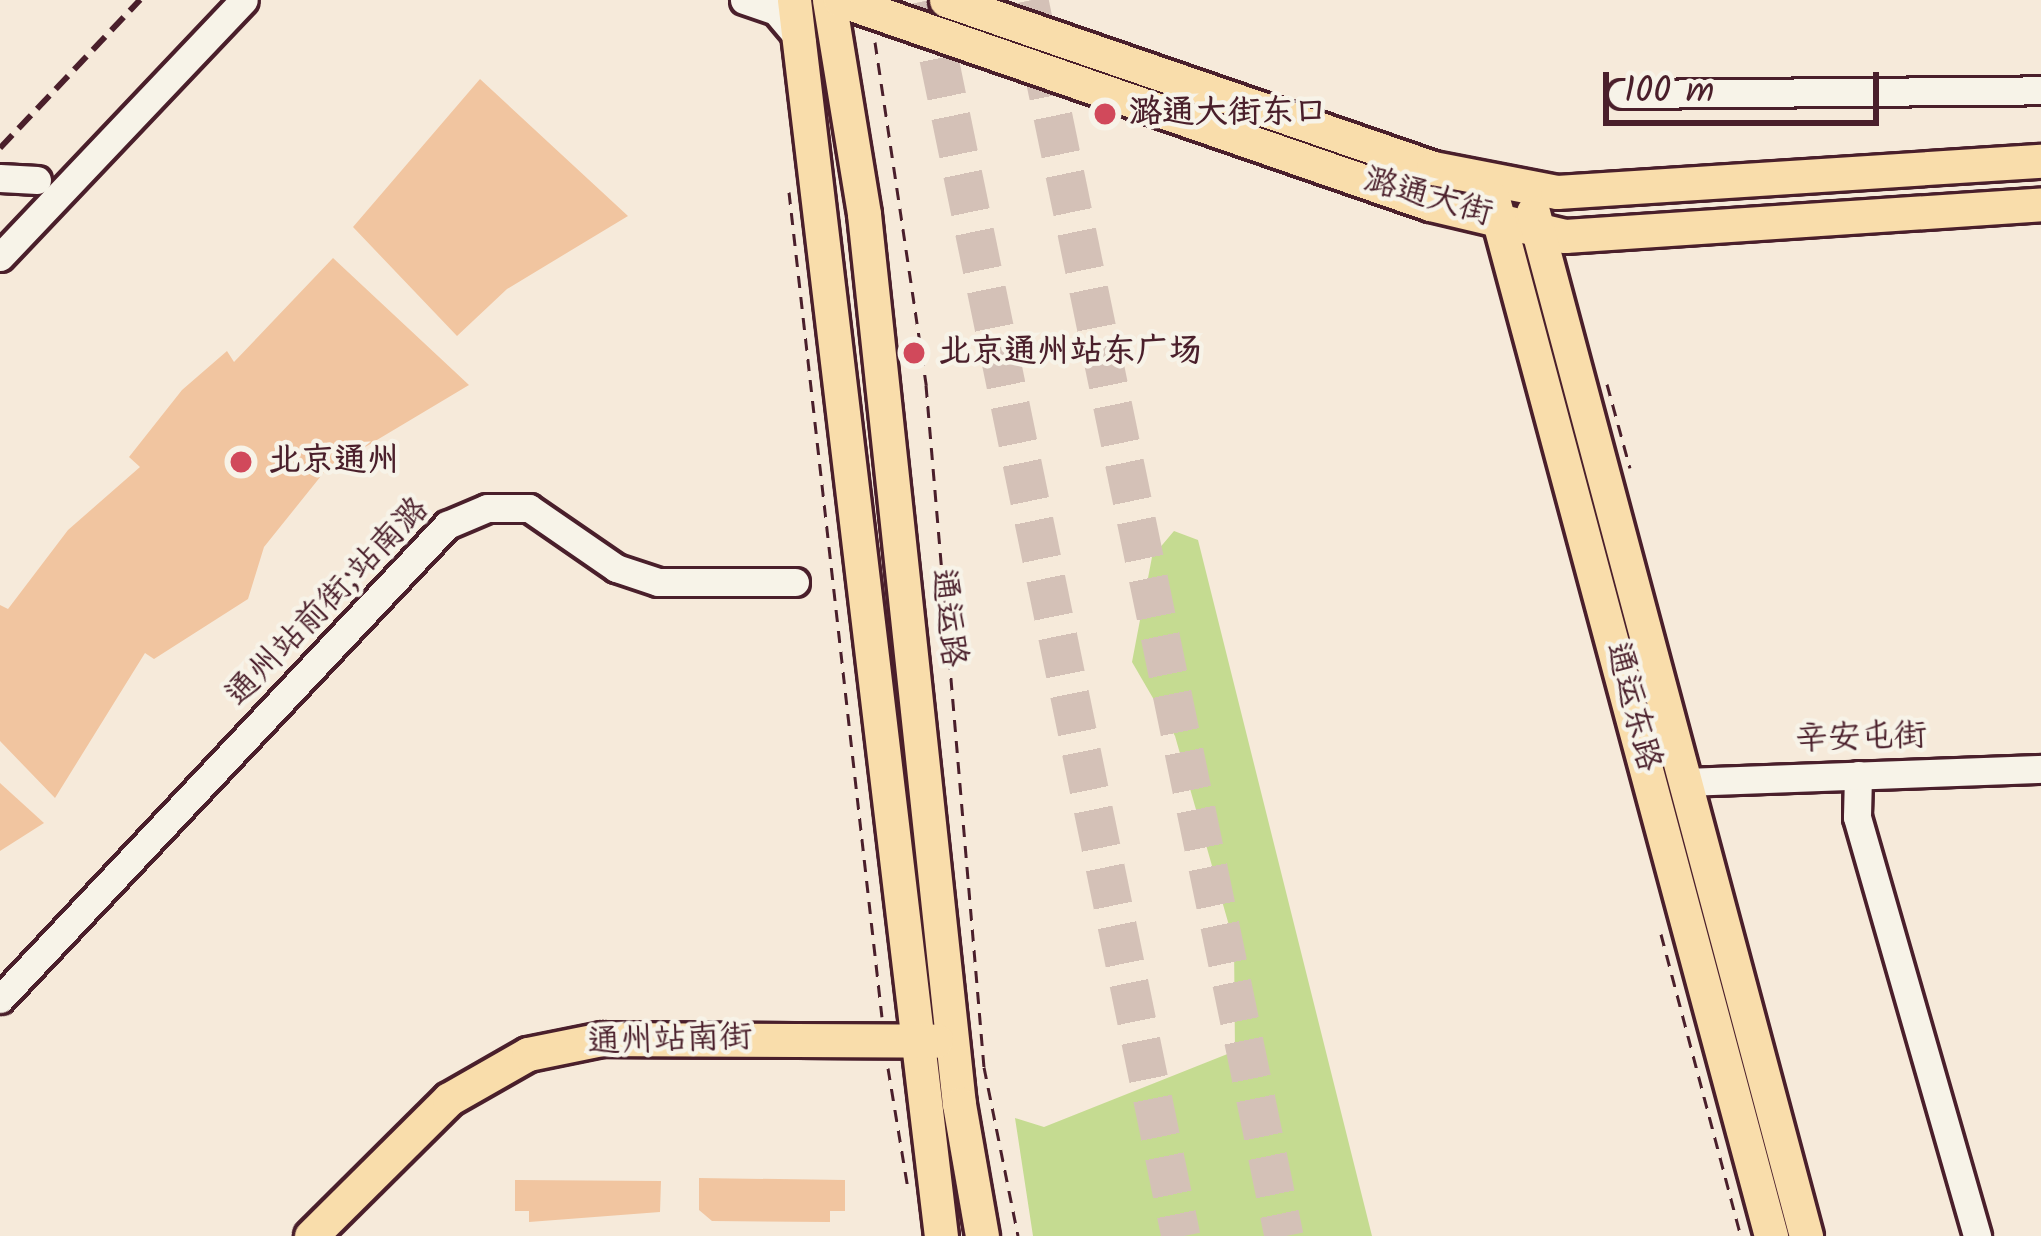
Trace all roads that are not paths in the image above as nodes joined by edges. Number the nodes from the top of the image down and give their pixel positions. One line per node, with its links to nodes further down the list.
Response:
1 (244, 0): 18 (street)
2 (745, 0): 7 (street)
3 (794, 0): 7 (main road)
4 (829, 0): 25 (main road, 通运路)
5 (946, 0): 13 (main road, 潞通大街)
6 (855, 5): 16 (main road, 潞通大街)
7 (805, 47): 24 (main road)
8 (2041, 90): 9 (street)
9 (1622, 94)
10 (2041, 161): 14 (main road, 潞通大街)
11 (0, 178): 12 (street)
12 (37, 180)
13 (1489, 180): 14 (main road, 潞通大街); 16 (main road, 通运东路)
14 (1527, 188): 17 (main road, 通运东路)
15 (2041, 204): 17 (main road, 潞通大街)
16 (1498, 218): 17 (main road, 潞通大街); 30 (main road, 通运东路)
17 (1537, 228): 22 (main road, 通运东路)
18 (0, 256)
19 (795, 582): 23 (street, 通州站前街;站南潞)
20 (2041, 769): 21 (street, 辛安屯街)
21 (1858, 776): 22 (street, 辛安屯街); 32 (street)
22 (1684, 782): 31 (main road, 通运东路)
23 (0, 999)
24 (901, 1049): 25 (main road, 通州站南街); 26 (main road, 通州站南街); 27 (main road, 通州站南街); 28 (main road)
25 (956, 1054): 29 (main road, 通运路)
26 (311, 1236)
27 (341, 1236)
28 (941, 1236)
29 (982, 1236)
30 (1772, 1236)
31 (1806, 1236)
32 (1977, 1236)

